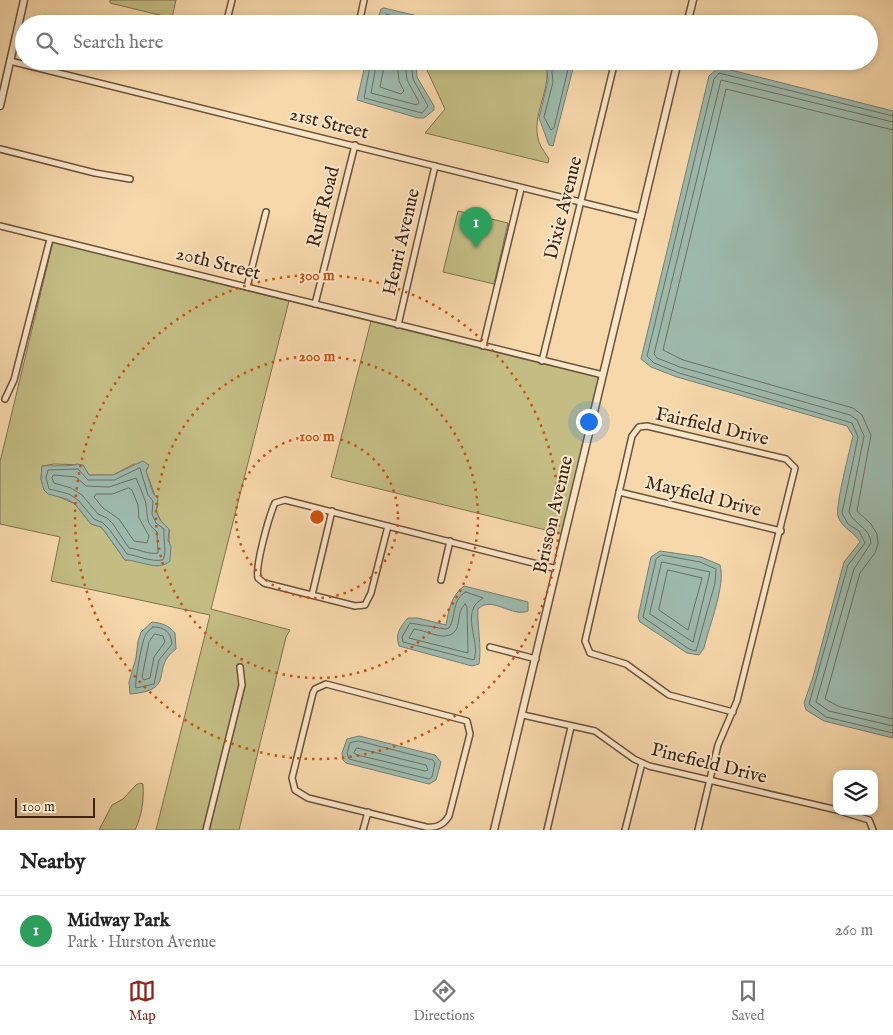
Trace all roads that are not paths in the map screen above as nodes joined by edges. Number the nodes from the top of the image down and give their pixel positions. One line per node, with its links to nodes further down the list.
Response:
1 (24, 0): 5 (street)
2 (232, 0): 6 (street)
3 (364, 0): 7 (street)
4 (693, 0): 8 (street)
5 (21, 15)
6 (228, 15)
7 (361, 15)
8 (689, 15)
9 (15, 39): 10 (street)
10 (10, 61): 11 (street, 21st Street); 15 (street)
11 (15, 62)
12 (47, 70): 16 (street, 21st Street)
13 (613, 70): 21 (street, Dixie Avenue)
14 (676, 70): 23 (street, Brisson Avenue)
15 (0, 106)
16 (355, 146): 18 (street, 21st Street); 27 (street, Ruff Road)
17 (0, 149): 19 (street)
18 (435, 166): 20 (street, 21st Street); 28 (street, Henri Avenue)
19 (130, 179)
20 (521, 189): 21 (street, 21st Street); 29 (street)
21 (581, 202): 23 (street, 21st Street); 30 (street, Dixie Avenue)
22 (266, 212): 26 (street)
23 (641, 218): 31 (street, Brisson Avenue)
24 (0, 226): 25 (street, 20th Street)
25 (50, 238): 26 (street, 20th Street); 32 (street)
26 (247, 287): 27 (street, 20th Street)
27 (316, 304): 28 (street, 20th Street)
28 (398, 325): 29 (street, 20th Street)
29 (483, 346): 30 (street, 20th Street)
30 (542, 361): 31 (street, 20th Street)
31 (603, 375): 38 (street, Brisson Avenue)
32 (5, 399)
33 (619, 492): 36 (street, Mayfield Drive); 36 (street, Fairfield Drive); 44 (street, Fairfield Drive)
34 (332, 511): 35 (street); 40 (street); 40 (street)
35 (388, 526): 37 (street); 40 (street)
36 (781, 531): 44 (street, Fairfield Drive)
37 (450, 541): 38 (street); 39 (street)
38 (557, 569): 42 (street, Brisson Avenue)
39 (441, 580)
40 (312, 595)
41 (490, 647): 42 (street)
42 (536, 659): 45 (street, Brisson Avenue)
43 (240, 667): 52 (street)
44 (733, 712): 48 (street, Fairfield Drive)
45 (524, 715): 46 (street, Pinefield Drive); 54 (street, Brisson Avenue)
46 (571, 727): 47 (street, Pinefield Drive); 55 (street)
47 (642, 764): 48 (street, Pinefield Drive); 56 (street)
48 (710, 780): 49 (street, Pinefield Drive); 57 (street, Fairfield Drive)
49 (833, 810)
50 (368, 812): 50 (street); 53 (street)
51 (852, 815): 58 (street, Pinefield Drive)
52 (206, 830)
53 (363, 830)
54 (494, 830)
55 (547, 830)
56 (625, 830)
57 (698, 830)
58 (873, 830)

